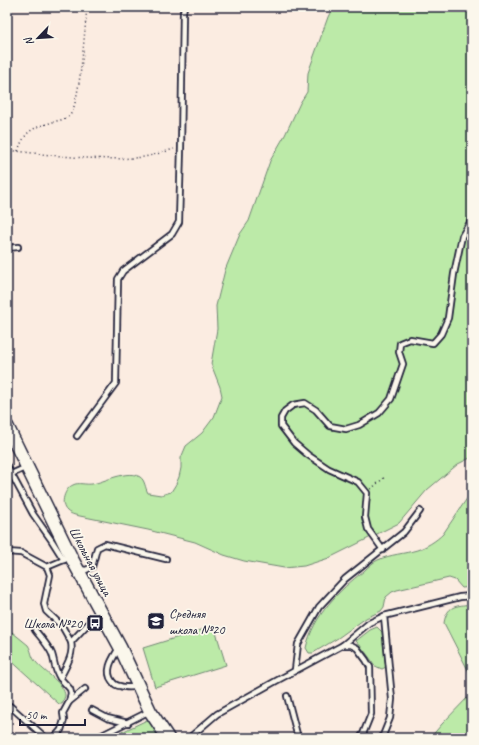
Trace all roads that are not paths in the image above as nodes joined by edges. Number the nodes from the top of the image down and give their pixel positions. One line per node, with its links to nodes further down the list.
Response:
1 (184, 7): 6 (lane)
2 (472, 219): 11 (lane)
3 (18, 247): 4 (lane)
4 (7, 248)
5 (7, 426): 8 (main road, Школьная улица)
6 (77, 436)
7 (7, 466): 9 (lane)
8 (27, 467): 9 (lane); 13 (main road, Школьная улица)
9 (9, 475): 13 (lane)
10 (420, 511): 11 (lane)
11 (383, 550): 24 (lane)
12 (7, 552): 15 (lane)
13 (67, 558): 15 (lane); 16 (main road, Школьная улица)
14 (166, 559): 16 (lane)
15 (47, 567): 21 (lane)
16 (77, 569): 18 (main road, Школьная улица)
17 (472, 596): 19 (lane)
18 (101, 611): 21 (lane); 23 (main road, Школьная улица)
19 (384, 616): 22 (lane); 41 (lane)
20 (36, 630): 25 (lane)
21 (71, 642): 25 (lane)
22 (343, 645): 24 (lane); 40 (lane)
23 (120, 647): 26 (main road, Школьная улица); 26 (lane)
24 (295, 670): 38 (lane)
25 (60, 678): 29 (lane)
26 (138, 687): 32 (main road, Школьная улица)
27 (85, 689): 29 (lane)
28 (287, 696): 39 (lane)
29 (69, 702): 35 (lane)
30 (8, 706): 34 (lane)
31 (92, 710): 33 (lane)
32 (150, 711): 33 (lane); 37 (main road, Школьная улица)
33 (128, 723): 36 (lane)
34 (46, 738)
35 (54, 738)
36 (96, 738)
37 (168, 738)
38 (189, 738)
39 (298, 738)
40 (360, 738)
41 (382, 738)

